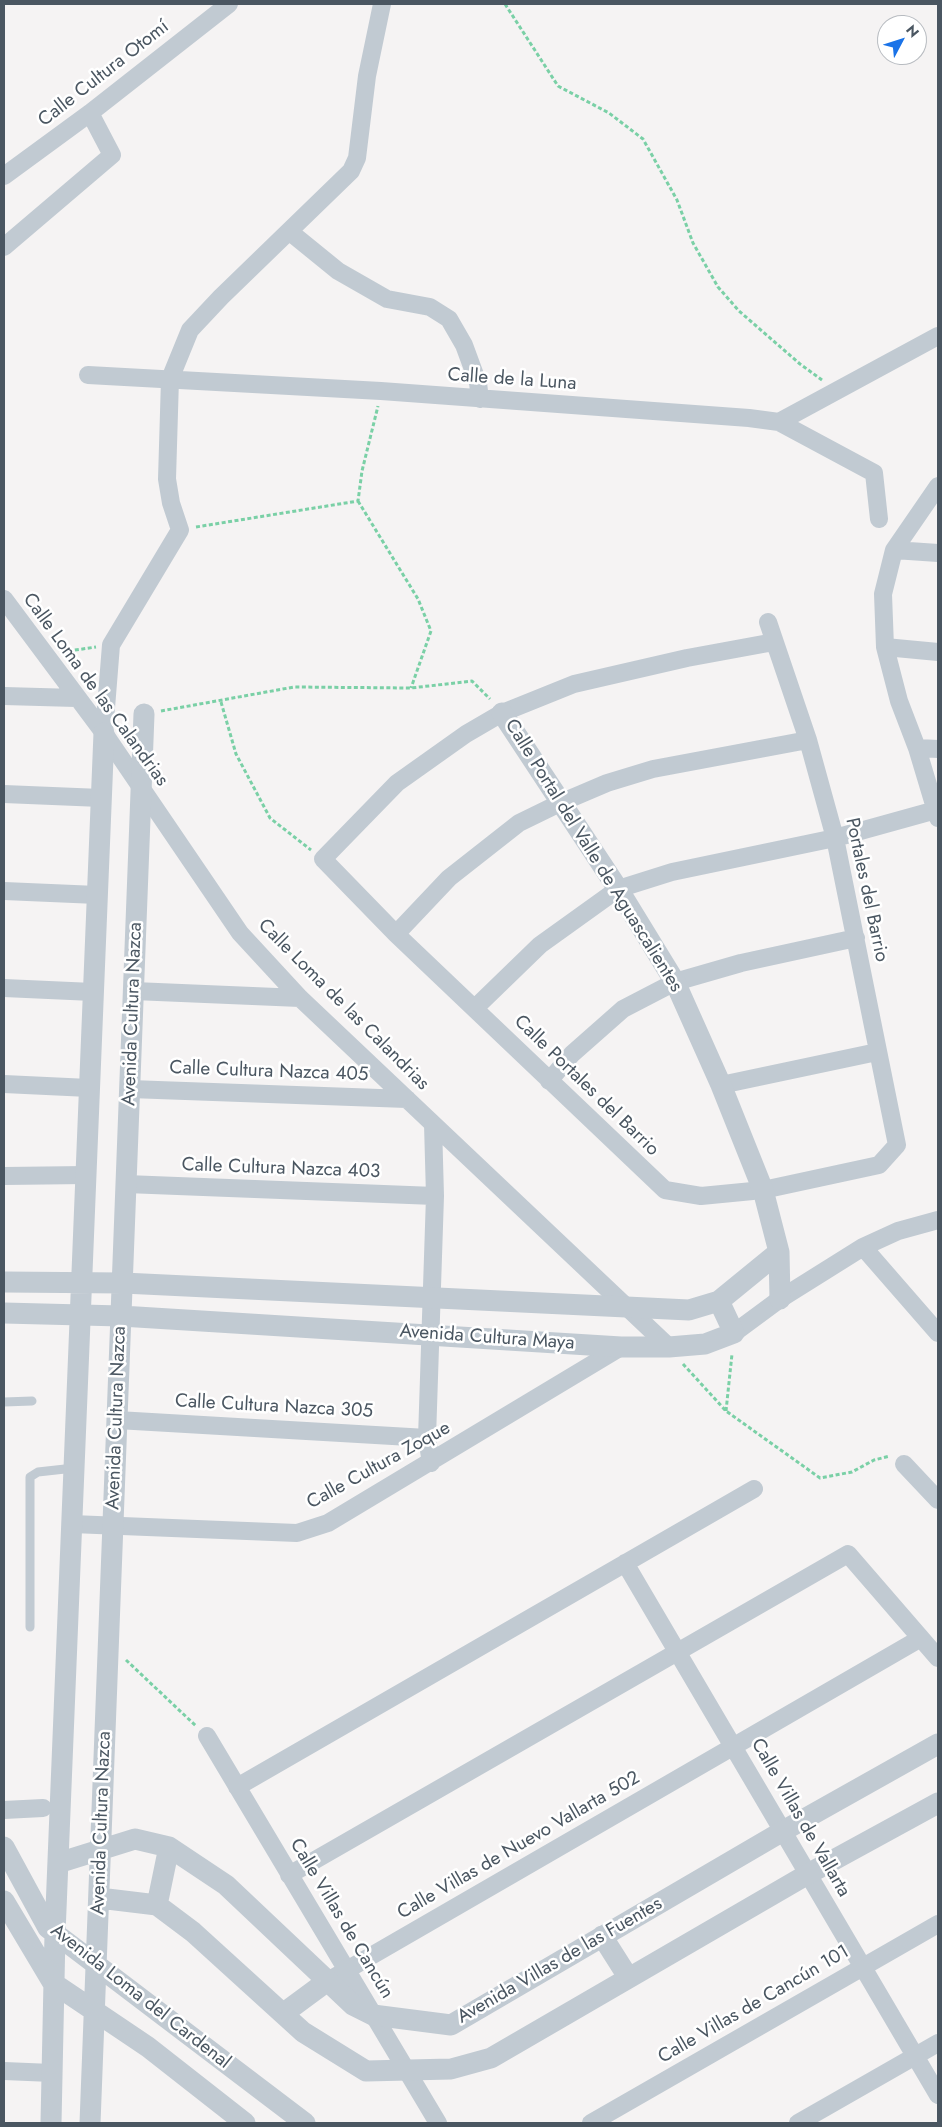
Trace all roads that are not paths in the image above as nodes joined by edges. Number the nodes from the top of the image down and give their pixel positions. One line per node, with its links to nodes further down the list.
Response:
1 (229, 4): 3 (street, Calle Cultura Otomí)
2 (382, 4): 5 (street)
3 (90, 113): 4 (street, Calle Cultura Otomí); 6 (street)
4 (4, 176)
5 (290, 232): 9 (street); 10 (street)
6 (4, 247)
7 (938, 336): 11 (street)
8 (88, 375): 9 (street, Calle de la Luna)
9 (170, 379): 10 (street, Calle de la Luna); 25 (street)
10 (480, 399): 11 (street, Calle de la Luna)
11 (780, 422): 13 (street, Calle de la Luna)
12 (938, 486): 14 (street)
13 (879, 520)
14 (894, 550): 15 (street); 19 (street)
15 (938, 553)
16 (4, 599): 22 (street, Calle Loma de las Calandrias)
17 (768, 622): 18 (street, Portales del Barrio)
18 (774, 642): 23 (street); 26 (street, Portales del Barrio)
19 (885, 647): 20 (street); 27 (street)
20 (938, 652)
21 (4, 696): 22 (street)
22 (76, 698): 25 (street, Calle Loma de las Calandrias)
23 (502, 713): 32 (street, Calle Portal del Valle de Aguascalientes); 38 (street, Calle Portales del Barrio)
24 (144, 714): 29 (street, Avenida Cultura Nazca)
25 (104, 733): 29 (street, Calle Loma de las Calandrias); 31 (street)
26 (808, 740): 32 (street); 34 (street, Portales del Barrio)
27 (916, 748): 28 (street); 33 (street)
28 (938, 749)
29 (141, 790): 42 (street, Avenida Cultura Nazca); 44 (street, Calle Loma de las Calandrias)
30 (4, 794): 31 (street)
31 (101, 798): 37 (street)
32 (560, 803): 35 (street, Calle Portal del Valle de Aguascalientes); 38 (street)
33 (937, 814): 34 (street)
34 (835, 838): 35 (street); 39 (street, Portales del Barrio)
35 (618, 889): 40 (street, Calle Portal del Valle de Aguascalientes); 45 (street)
36 (4, 891): 37 (street)
37 (97, 895): 43 (street)
38 (396, 934): 45 (street, Calle Portales del Barrio)
39 (856, 938): 40 (street); 46 (street, Portales del Barrio)
40 (675, 982): 47 (street); 49 (street, Calle Portal del Valle de Aguascalientes)
41 (4, 988): 43 (street)
42 (134, 991): 44 (street); 51 (street, Avenida Cultura Nazca)
43 (94, 992): 50 (street)
44 (300, 998): 52 (street, Calle Loma de las Calandrias)
45 (475, 1008): 47 (street, Calle Portales del Barrio)
46 (877, 1052): 49 (street); 54 (street, Portales del Barrio)
47 (549, 1081): 58 (street, Calle Portales del Barrio)
48 (4, 1084): 50 (street)
49 (721, 1085): 58 (street, Calle Portal del Valle de Aguascalientes)
50 (90, 1088): 55 (street)
51 (130, 1089): 52 (street, Calle Cultura Nazca 405); 57 (street, Avenida Cultura Nazca)
52 (407, 1099): 53 (street, Calle Loma de las Calandrias)
53 (433, 1124): 59 (street); 69 (street, Calle Loma de las Calandrias)
54 (879, 1165): 58 (street, Calle Portales del Barrio)
55 (86, 1175): 56 (street); 63 (street)
56 (4, 1176)
57 (126, 1184): 59 (street, Calle Cultura Nazca 403); 65 (street, Avenida Cultura Nazca)
58 (763, 1190): 62 (street, Calle Portal del Valle de Aguascalientes)
59 (435, 1196): 66 (street)
60 (938, 1220): 61 (street, Avenida Cultura Maya)
61 (863, 1247): 67 (street, Avenida Cultura Maya); 74 (street)
62 (780, 1252): 67 (street, Calle Portal del Valle de Aguascalientes); 68 (street, Avenida Cultura Maya)
63 (82, 1281): 64 (street, Avenida Cultura Maya); 65 (street, Avenida Cultura Maya); 71 (street)
64 (4, 1282)
65 (123, 1283): 66 (street, Avenida Cultura Maya); 72 (street, Avenida Cultura Nazca)
66 (432, 1298): 69 (street, Avenida Cultura Maya); 75 (street)
67 (780, 1299): 73 (street, Avenida Cultura Maya)
68 (719, 1301): 69 (street, Avenida Cultura Maya); 73 (street)
69 (625, 1306): 77 (street, Calle Loma de las Calandrias)
70 (4, 1313): 71 (street, Avenida Cultura Maya)
71 (80, 1314): 72 (street, Avenida Cultura Maya); 84 (street)
72 (121, 1316): 75 (street, Avenida Cultura Maya); 80 (street, Avenida Cultura Nazca)
73 (734, 1333): 77 (street, Avenida Cultura Maya)
74 (938, 1333)
75 (430, 1334): 76 (street, Avenida Cultura Maya); 81 (street)
76 (621, 1347): 77 (street, Avenida Cultura Maya); 82 (street, Calle Cultura Zoque)
77 (669, 1347)
78 (32, 1401): 79 (lane)
79 (4, 1402)
80 (117, 1420): 81 (street, Calle Cultura Nazca 305); 88 (street, Avenida Cultura Nazca)
81 (427, 1438): 82 (street)
82 (431, 1463): 88 (street, Calle Cultura Zoque)
83 (904, 1464): 86 (street)
84 (74, 1468): 87 (street); 90 (lane)
85 (754, 1489): 89 (street)
86 (938, 1500)
87 (72, 1524): 88 (street, Calle Cultura Zoque); 105 (street)
88 (113, 1526): 104 (street, Avenida Cultura Nazca)
89 (625, 1563): 92 (street, Calle Villas de Vallarta); 97 (street)
90 (30, 1627)
91 (921, 1638): 92 (street); 93 (street); 96 (street, Calle Villas de Nuevo Vallarta 502)
92 (678, 1652): 96 (street, Calle Villas de Vallarta); 106 (street)
93 (938, 1658)
94 (207, 1736): 97 (street, Calle Villas de Cancún)
95 (938, 1744): 101 (street, Avenida Villas de las Fuentes)
96 (733, 1746): 101 (street, Calle Villas de Vallarta); 116 (street, Calle Villas de Nuevo Vallarta 502)
97 (237, 1787): 106 (street, Calle Villas de Cancún)
98 (938, 1803): 107 (street)
99 (43, 1808): 100 (street)
100 (4, 1810)
101 (783, 1830): 107 (street, Calle Villas de Vallarta); 113 (street, Avenida Villas de las Fuentes)
102 (4, 1847): 112 (street, Avenida Loma del Cardenal)
103 (169, 1847): 104 (street, Avenida Villas de las Fuentes); 110 (street); 118 (street, Avenida Villas de las Fuentes)
104 (101, 1849): 105 (street, Avenida Villas de las Fuentes); 108 (street, Avenida Cultura Nazca)
105 (58, 1863): 112 (street)
106 (289, 1874): 116 (street, Calle Villas de Cancún)
107 (808, 1874): 115 (street, Calle Villas de Vallarta); 117 (street)
108 (99, 1898): 110 (street); 114 (street, Avenida Cultura Nazca)
109 (4, 1901): 119 (street, Avenida Loma del Cardenal)
110 (157, 1905): 121 (street)
111 (938, 1924): 115 (street, Calle Villas de Cancún 101)
112 (55, 1934): 114 (street, Avenida Loma del Cardenal); 119 (street)
113 (602, 1936): 117 (street); 122 (street, Avenida Villas de las Fuentes)
114 (96, 1966): 120 (street, Avenida Cultura Nazca); 132 (street, Avenida Loma del Cardenal)
115 (863, 1967): 124 (street, Calle Villas de Vallarta); 134 (street, Calle Villas de Cancún 101)
116 (347, 1971): 118 (street, Calle Villas de Nuevo Vallarta 502); 122 (street, Calle Villas de Cancún)
117 (628, 1977): 126 (street)
118 (326, 1982): 121 (street); 122 (street, Avenida Villas de las Fuentes)
119 (54, 1983): 120 (street, Avenida Loma del Cardenal); 127 (street)
120 (93, 2011): 130 (street, Avenida Cultura Nazca); 131 (street, Avenida Loma del Cardenal)
121 (284, 2014): 126 (street)
122 (373, 2015): 126 (street, Calle Villas de Cancún)
123 (938, 2042): 124 (street)
124 (915, 2056): 128 (street, Calle Villas de Vallarta); 135 (street)
125 (4, 2071): 127 (street)
126 (407, 2071): 133 (street, Calle Villas de Cancún)
127 (52, 2073): 129 (street)
128 (938, 2095)
129 (51, 2123)
130 (90, 2123)
131 (245, 2123)
132 (305, 2123)
133 (438, 2123)
134 (591, 2123)
135 (798, 2123)

